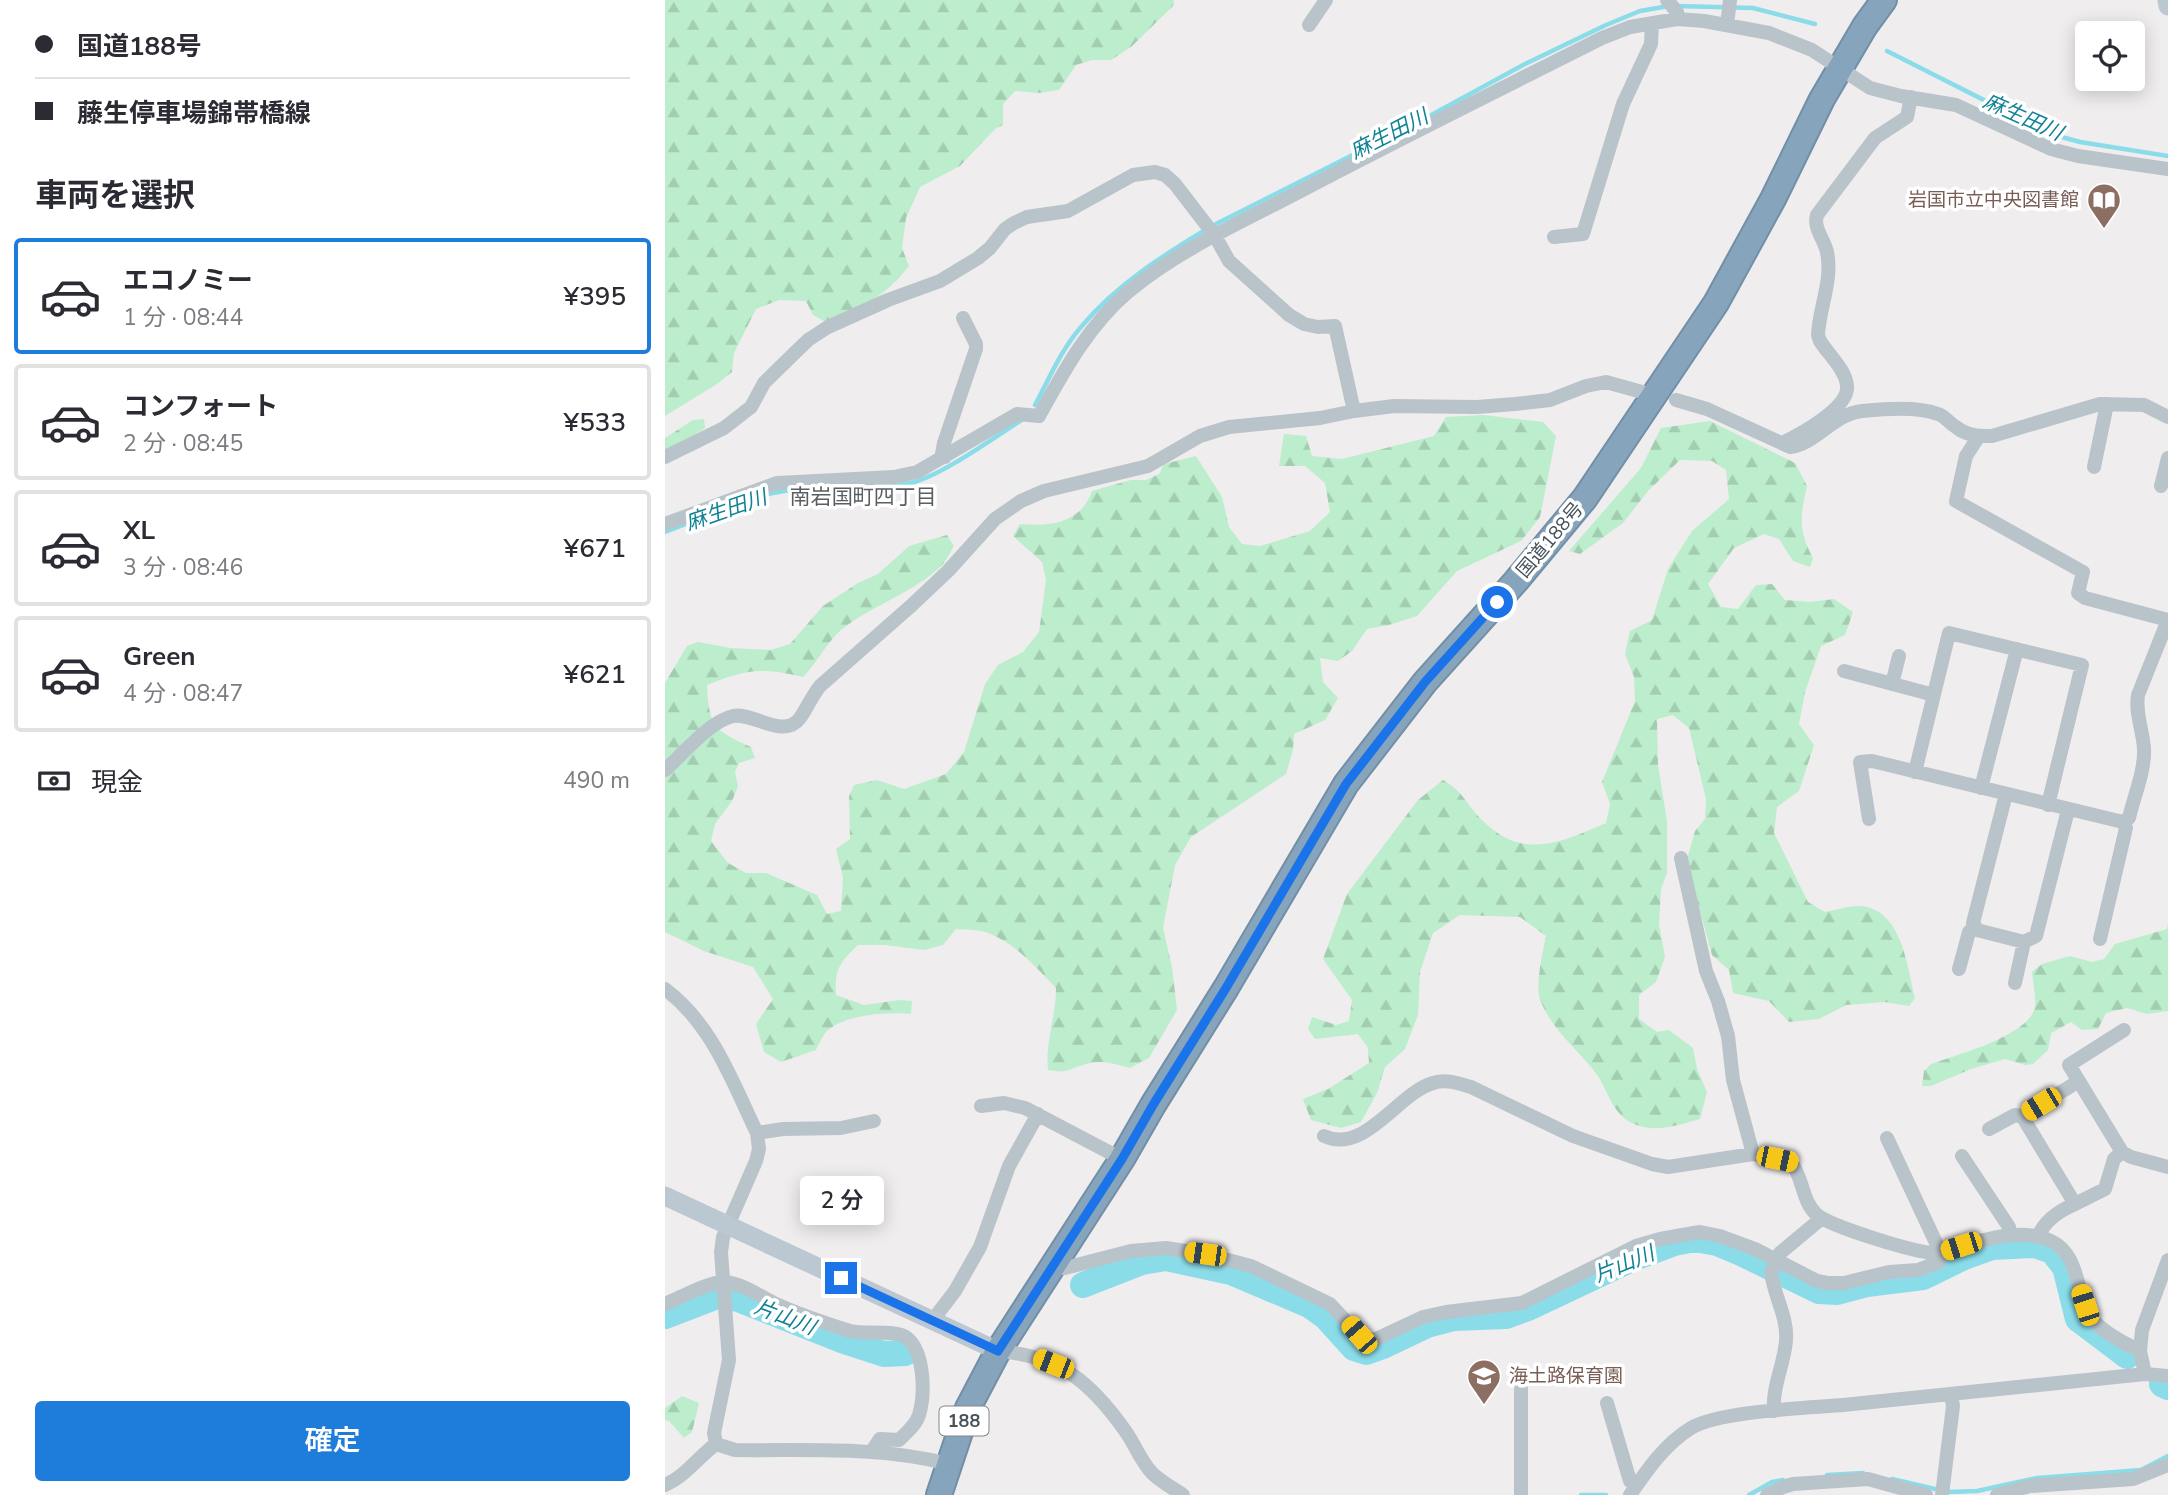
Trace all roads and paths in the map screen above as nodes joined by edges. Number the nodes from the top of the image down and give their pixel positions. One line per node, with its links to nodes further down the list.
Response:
1 (1326, 0): 9 (street)
2 (1667, 0): 7 (street)
3 (1730, 0): 10 (street)
4 (1884, 0): 11 (highway, 国道188号 / 188)
5 (2167, 0): 6 (main road)
6 (2168, 6)
7 (1678, 19): 8 (street); 10 (street)
8 (1652, 23): 14 (street); 15 (street)
9 (1309, 25)
10 (1727, 25): 11 (street)
11 (1840, 67): 12 (street); 64 (highway, 国道188号 / 188)
12 (1911, 97): 13 (street); 23 (street)
13 (2168, 169)
14 (1215, 236): 20 (street); 24 (street); 25 (street)
15 (1554, 237)
16 (963, 318): 25 (street)
17 (1642, 392): 20 (street)
18 (1676, 400): 23 (street)
19 (2107, 404): 21 (street); 22 (street); 27 (street)
20 (1354, 411): 36 (street)
21 (2168, 417)
22 (1979, 436): 23 (street); 30 (street)
23 (1782, 443)
24 (665, 457)
25 (945, 457): 29 (street)
26 (2168, 458): 28 (street)
27 (2094, 467)
28 (2161, 486)
29 (665, 524)
30 (2168, 620): 43 (street)
31 (2017, 649): 35 (street); 38 (street); 40 (street)
32 (1899, 656): 34 (street)
33 (1844, 671): 34 (street)
34 (1892, 684): 35 (street)
35 (1934, 695): 37 (street)
36 (665, 770)
37 (1915, 772): 38 (street); 42 (street)
38 (1981, 788): 39 (street)
39 (2006, 794): 40 (street); 45 (street)
40 (2047, 805): 41 (street)
41 (2067, 810): 43 (street); 47 (street)
42 (1869, 819)
43 (2123, 822): 46 (street)
44 (1681, 858): 62 (street)
45 (1975, 926): 47 (street); 48 (street)
46 (2100, 939)
47 (2024, 942): 49 (street)
48 (1959, 969)
49 (2015, 983)
50 (665, 989): 58 (street)
51 (2124, 1030): 52 (street)
52 (2079, 1081): 55 (street); 61 (street)
53 (981, 1106): 54 (street)
54 (1038, 1114): 64 (street); 78 (street)
55 (2022, 1116): 57 (street); 67 (street)
56 (874, 1121): 58 (street)
57 (1989, 1129)
58 (757, 1133): 69 (street)
59 (1324, 1136): 62 (street)
60 (1887, 1138): 72 (street)
61 (2122, 1152): 65 (street); 67 (street)
62 (1752, 1154): 68 (street)
63 (1962, 1156): 70 (street)
64 (1122, 1159): 75 (highway, 国道188号 / 188)
65 (2168, 1167)
66 (665, 1196): 69 (main road)
67 (2075, 1204): 71 (street)
68 (1822, 1218): 72 (street); 74 (street)
69 (728, 1226): 76 (street); 78 (main road)
70 (2010, 1234): 71 (street); 72 (street)
71 (2038, 1237): 80 (street)
72 (1939, 1253): 74 (street)
73 (2168, 1260): 80 (street)
74 (1774, 1264): 75 (street); 86 (street)
75 (1053, 1267): 79 (highway, 国道188号 / 188)
76 (726, 1293): 77 (street); 87 (street); 88 (street)
77 (665, 1304)
78 (932, 1321): 79 (main road)
79 (998, 1351): 89 (highway, 国道188号 / 188); 95 (street)
80 (2140, 1351): 81 (street)
81 (2145, 1374): 82 (street); 84 (street)
82 (2168, 1376)
83 (1521, 1389): 96 (street)
84 (1951, 1395): 86 (street); 99 (street)
85 (1607, 1403): 93 (street)
86 (1774, 1411): 93 (street)
87 (716, 1444): 88 (street); 91 (street)
88 (872, 1451): 89 (street)
89 (949, 1464): 94 (highway, 国道188号 / 188)
90 (2168, 1465): 92 (street)
91 (665, 1485)
92 (2051, 1489): 100 (street)
93 (1633, 1491)
94 (939, 1495)
95 (1183, 1495)
96 (1521, 1495)
97 (1767, 1495): 98 (street)
98 (1926, 1495)
99 (1942, 1495)
100 (1997, 1495)

